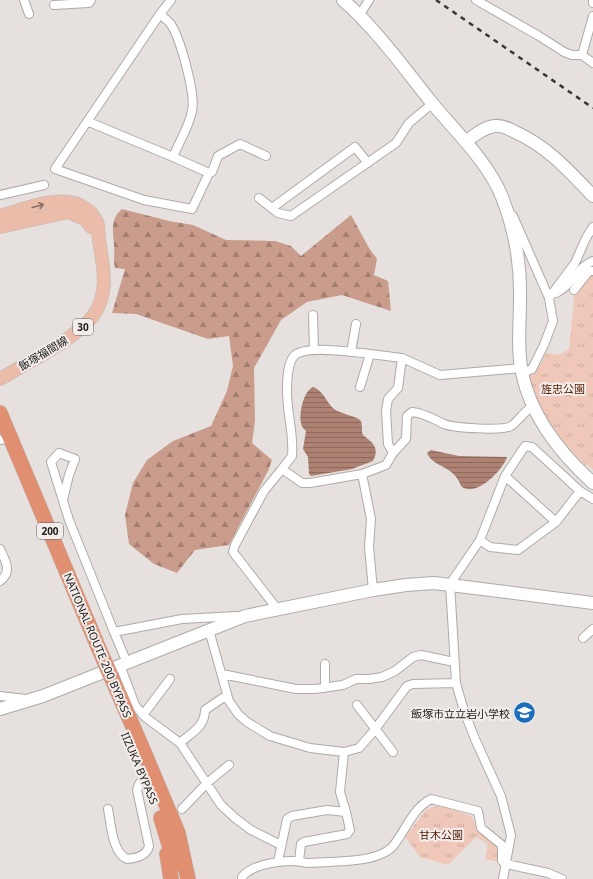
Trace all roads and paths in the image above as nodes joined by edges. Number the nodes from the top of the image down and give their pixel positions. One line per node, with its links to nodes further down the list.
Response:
1 (24, 0): 8 (street)
2 (91, 0): 7 (street)
3 (171, 0): 9 (street)
4 (343, 0): 10 (street)
5 (369, 0): 10 (street)
6 (476, 0): 12 (street)
7 (54, 5)
8 (30, 14)
9 (160, 14): 15 (street); 18 (street)
10 (359, 16): 14 (street)
11 (593, 16): 12 (street)
12 (582, 55): 13 (street)
13 (593, 63)
14 (433, 103): 16 (street); 19 (street)
15 (89, 122): 18 (street); 20 (street)
16 (466, 142): 23 (street); 24 (street)
17 (266, 156): 20 (street)
18 (173, 157): 20 (street)
19 (368, 163): 26 (street); 26 (street)
20 (209, 173)
21 (44, 185): 22 (street)
22 (0, 195)
23 (502, 195): 34 (street); 41 (street)
24 (593, 196)
25 (259, 198): 26 (street)
26 (272, 208)
27 (0, 216): 30 (main road, 飯塚福間線 / 30, one-way to 30)
28 (0, 227): 30 (main road, 飯塚福間線 / 30)
29 (593, 228): 34 (street)
30 (98, 236): 42 (main road, 飯塚福間線 / 30)
31 (593, 261): 34 (street)
32 (593, 271): 33 (street)
33 (574, 290)
34 (550, 296): 41 (street)
35 (313, 315): 37 (street)
36 (356, 324): 38 (street)
37 (314, 350): 38 (street); 48 (street)
38 (351, 352): 39 (street)
39 (370, 354): 40 (street); 43 (street)
40 (402, 358): 41 (street); 47 (street)
41 (522, 370): 44 (street)
42 (0, 379)
43 (360, 387)
44 (533, 406): 47 (street); 51 (street)
45 (0, 413): 46 (highway, NATIONAL ROUTE 200 BYPASS / 200)
46 (3, 439): 83 (highway, NATIONAL ROUTE 200 BYPASS / 200, bridge)
47 (393, 453): 49 (street)
48 (282, 469): 49 (street); 62 (street)
49 (362, 474): 60 (street)
50 (505, 476): 52 (street); 55 (street); 56 (street)
51 (593, 483)
52 (580, 491): 53 (street); 55 (street)
53 (593, 499)
54 (63, 500): 54 (street); 66 (street)
55 (556, 522): 56 (street)
56 (480, 540): 59 (street)
57 (0, 549): 58 (street)
58 (0, 581)
59 (450, 584): 60 (street); 61 (street); 68 (street)
60 (373, 590): 62 (street)
61 (593, 603)
62 (278, 610): 63 (street)
63 (245, 616): 65 (street); 66 (street)
64 (593, 628): 67 (street)
65 (209, 630): 69 (street); 71 (street)
66 (114, 632): 69 (street)
67 (583, 638)
68 (454, 662): 73 (street); 74 (street)
69 (123, 664): 77 (street); 80 (street)
70 (325, 664): 74 (street)
71 (222, 674): 74 (street); 75 (street)
72 (170, 679): 80 (street)
73 (456, 683): 81 (street); 96 (street)
74 (325, 688)
75 (227, 695): 82 (street); 84 (street)
76 (0, 696): 77 (street)
77 (32, 699): 79 (street)
78 (357, 705): 81 (street)
79 (0, 709)
80 (143, 715): 82 (street)
81 (375, 729): 84 (street); 85 (street)
82 (180, 743): 88 (street)
83 (136, 746): 87 (highway, IIZUKA BYPASS / 200); 92 (highway, NATIONAL ROUTE 200 BYPASS / 200)
84 (344, 752): 91 (street)
85 (393, 752)
86 (229, 765): 88 (street)
87 (144, 778): 89 (street); 92 (highway, IIZUKA BYPASS / 200)
88 (207, 783): 90 (street); 93 (street)
89 (108, 809)
90 (182, 809)
91 (346, 812): 93 (street); 94 (street)
92 (173, 834): 97 (highway); 98 (highway, IIZUKA BYPASS / 200); 99 (highway, NATIONAL ROUTE 200 BYPASS / 200); 100 (highway)
93 (281, 845): 95 (street)
94 (299, 861): 95 (street); 96 (street)
95 (278, 862): 101 (street)
96 (506, 864): 102 (street); 103 (street)
97 (171, 879)
98 (178, 879)
99 (188, 879)
100 (195, 879)
101 (242, 879)
102 (503, 879)
103 (562, 879)

